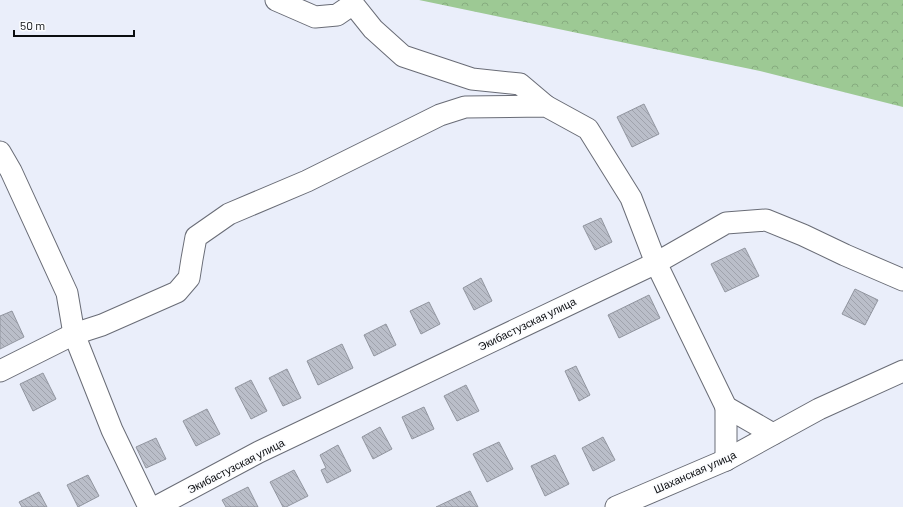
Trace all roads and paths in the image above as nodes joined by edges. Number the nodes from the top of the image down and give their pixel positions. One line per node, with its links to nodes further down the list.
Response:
1 (276, 0): 2 (street)
2 (546, 106): 5 (street); 7 (street)
3 (0, 152): 4 (street)
4 (5, 173): 7 (street)
5 (656, 262): 6 (street, Экибастузская улица); 10 (street); 14 (street, Экибастузская улица)
6 (903, 280)
7 (74, 334): 8 (street); 13 (street)
8 (0, 370)
9 (903, 371): 11 (street, Шаханская улица)
10 (726, 407): 11 (street); 12 (street)
11 (773, 434): 12 (street, Шаханская улица)
12 (726, 460): 15 (street, Шаханская улица)
13 (149, 507)
14 (156, 507)
15 (616, 507)

